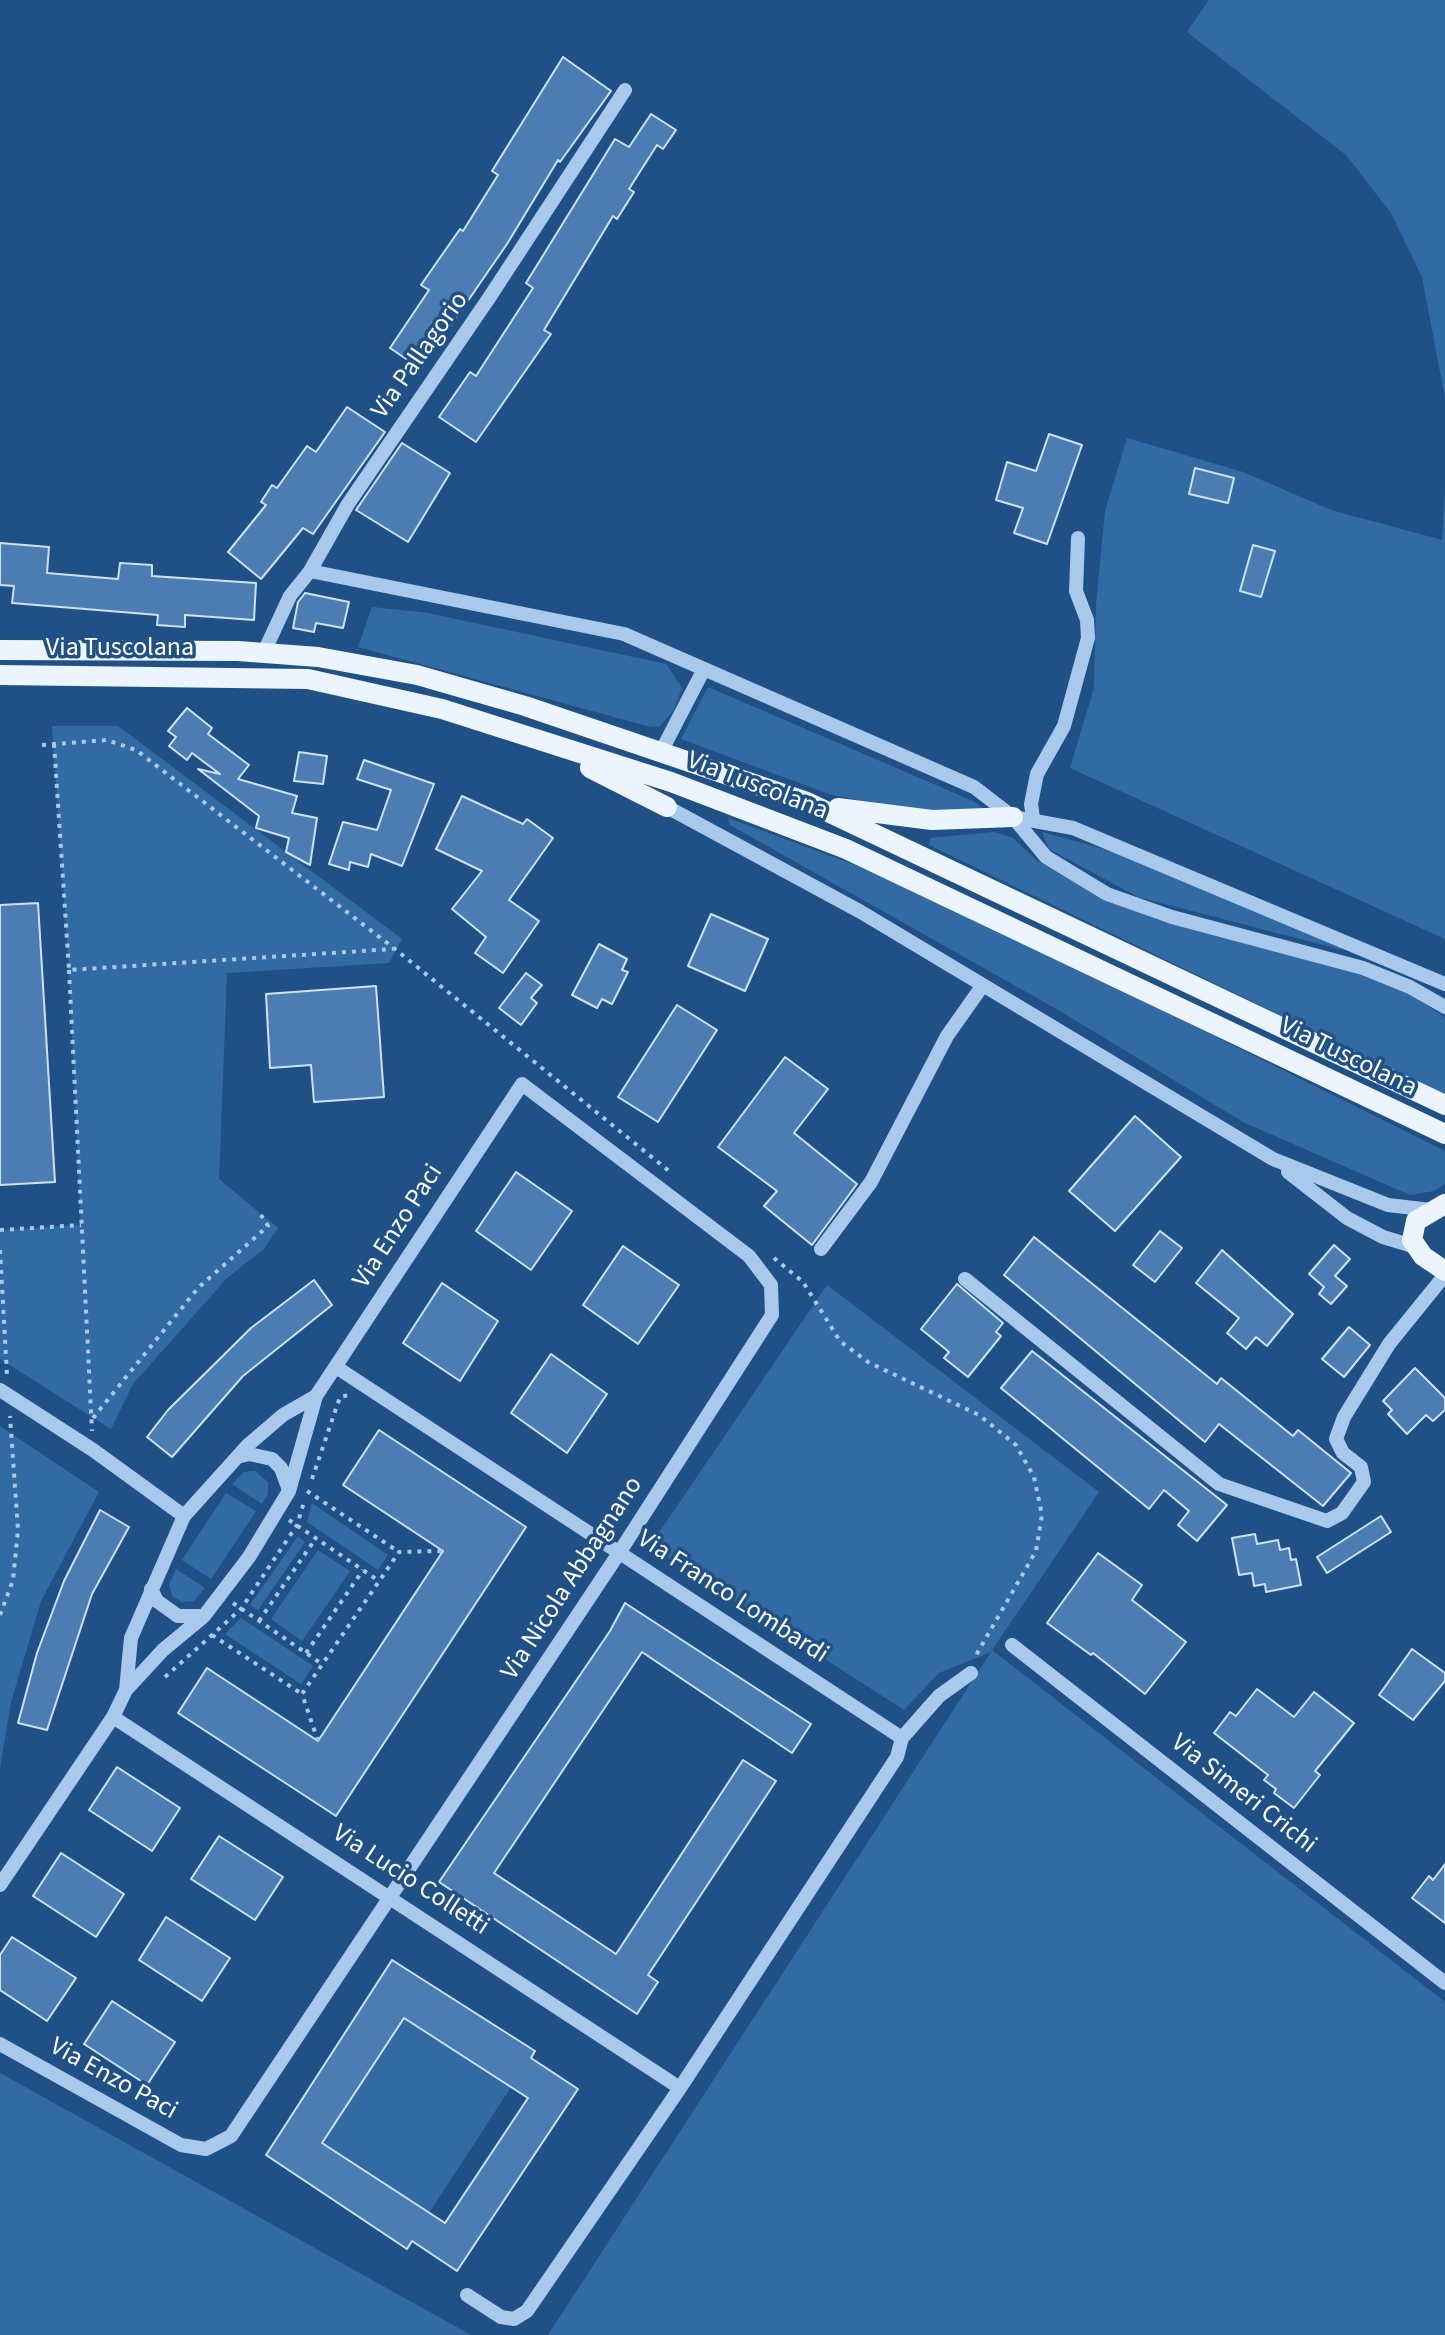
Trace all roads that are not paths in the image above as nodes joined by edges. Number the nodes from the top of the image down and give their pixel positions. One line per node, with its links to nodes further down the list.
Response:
1 (625, 90): 3 (street, Via Pallagorio)
2 (1078, 538): 14 (street)
3 (310, 571): 5 (street, Via Pallagorio); 6 (street)
4 (0, 650): 5 (main road, Via Tuscolana)
5 (264, 652): 11 (main road, Via Tuscolana)
6 (704, 669): 11 (street); 14 (street)
7 (0, 675): 8 (main road, Via Tuscolana)
8 (23, 675): 9 (main road); 10 (main road, Via Tuscolana)
9 (0, 685)
10 (525, 737): 13 (main road); 20 (main road, Via Tuscolana)
11 (662, 750): 12 (main road, Via Tuscolana)
12 (807, 802): 14 (main road); 19 (main road, Via Tuscolana)
13 (667, 807): 16 (street, Via Tuscolana)
14 (1023, 818): 15 (street); 17 (street)
15 (1445, 984)
16 (983, 985): 21 (street, Via Tuscolana); 24 (street)
17 (1445, 1007)
18 (522, 1084): 27 (street, Via Enzo Paci); 33 (street, Via Nicola Abbagnano)
19 (1445, 1105)
20 (1445, 1134)
21 (1273, 1159): 22 (street, Via Tuscolana); 23 (street, Via Tuscolana)
22 (1440, 1205): 23 (main road)
23 (1416, 1247): 25 (main road)
24 (821, 1249)
25 (1445, 1273): 26 (street)
26 (965, 1279)
27 (336, 1367): 29 (street, Via Enzo Paci); 33 (street, Via Franco Lombardi)
28 (0, 1390): 32 (street)
29 (316, 1396): 30 (street, Via Enzo Paci); 31 (street, Via Enzo Paci)
30 (237, 1457): 31 (street); 32 (street, Via Enzo Paci)
31 (289, 1491): 35 (street, Via Enzo Paci)
32 (184, 1516): 34 (street, Via Enzo Paci)
33 (619, 1553): 40 (street, Via Franco Lombardi); 42 (street, Via Nicola Abbagnano)
34 (151, 1589): 35 (street); 38 (street, Via Enzo Paci)
35 (204, 1616): 38 (street, Via Enzo Paci)
36 (1012, 1645): 43 (street, Via Simeri Crichi)
37 (971, 1673): 40 (street)
38 (126, 1690): 39 (street, Via Enzo Paci)
39 (113, 1717): 41 (street, Via Enzo Paci); 42 (street, Via Lucio Colletti)
40 (902, 1738): 45 (street)
41 (0, 1885)
42 (391, 1897): 45 (street, Via Lucio Colletti); 46 (street, Via Nicola Abbagnano)
43 (1445, 1983)
44 (0, 2044): 46 (street, Via Enzo Paci)
45 (680, 2088): 47 (street)
46 (206, 2149)
47 (467, 2295)

